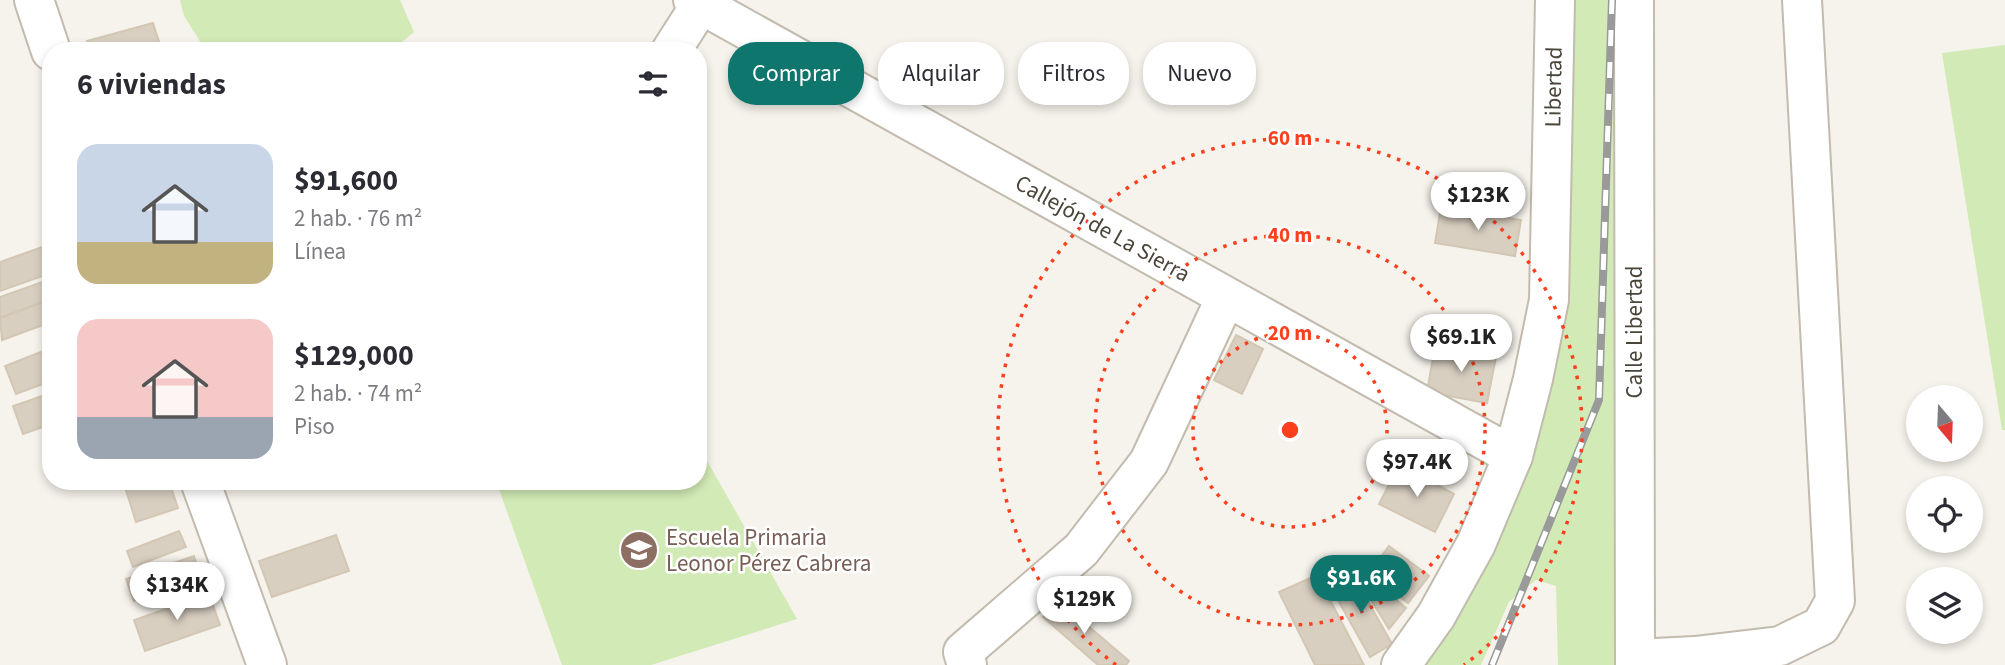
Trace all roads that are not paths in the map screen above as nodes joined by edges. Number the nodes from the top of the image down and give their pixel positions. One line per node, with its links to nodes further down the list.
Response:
1 (34, 0): 6 (street)
2 (1555, 0): 9 (street, Libertad)
3 (1634, 0): 11 (street, Calle Libertad)
4 (1802, 0): 11 (street)
5 (697, 2): 7 (street); 8 (street, Callejón de La Sierra)
6 (48, 42)
7 (676, 42)
8 (1226, 297): 9 (street, Callejón de La Sierra); 13 (street)
9 (1513, 456): 14 (street, Libertad)
10 (203, 490): 12 (street)
11 (1635, 662)
12 (267, 665)
13 (967, 665)
14 (1401, 665)

